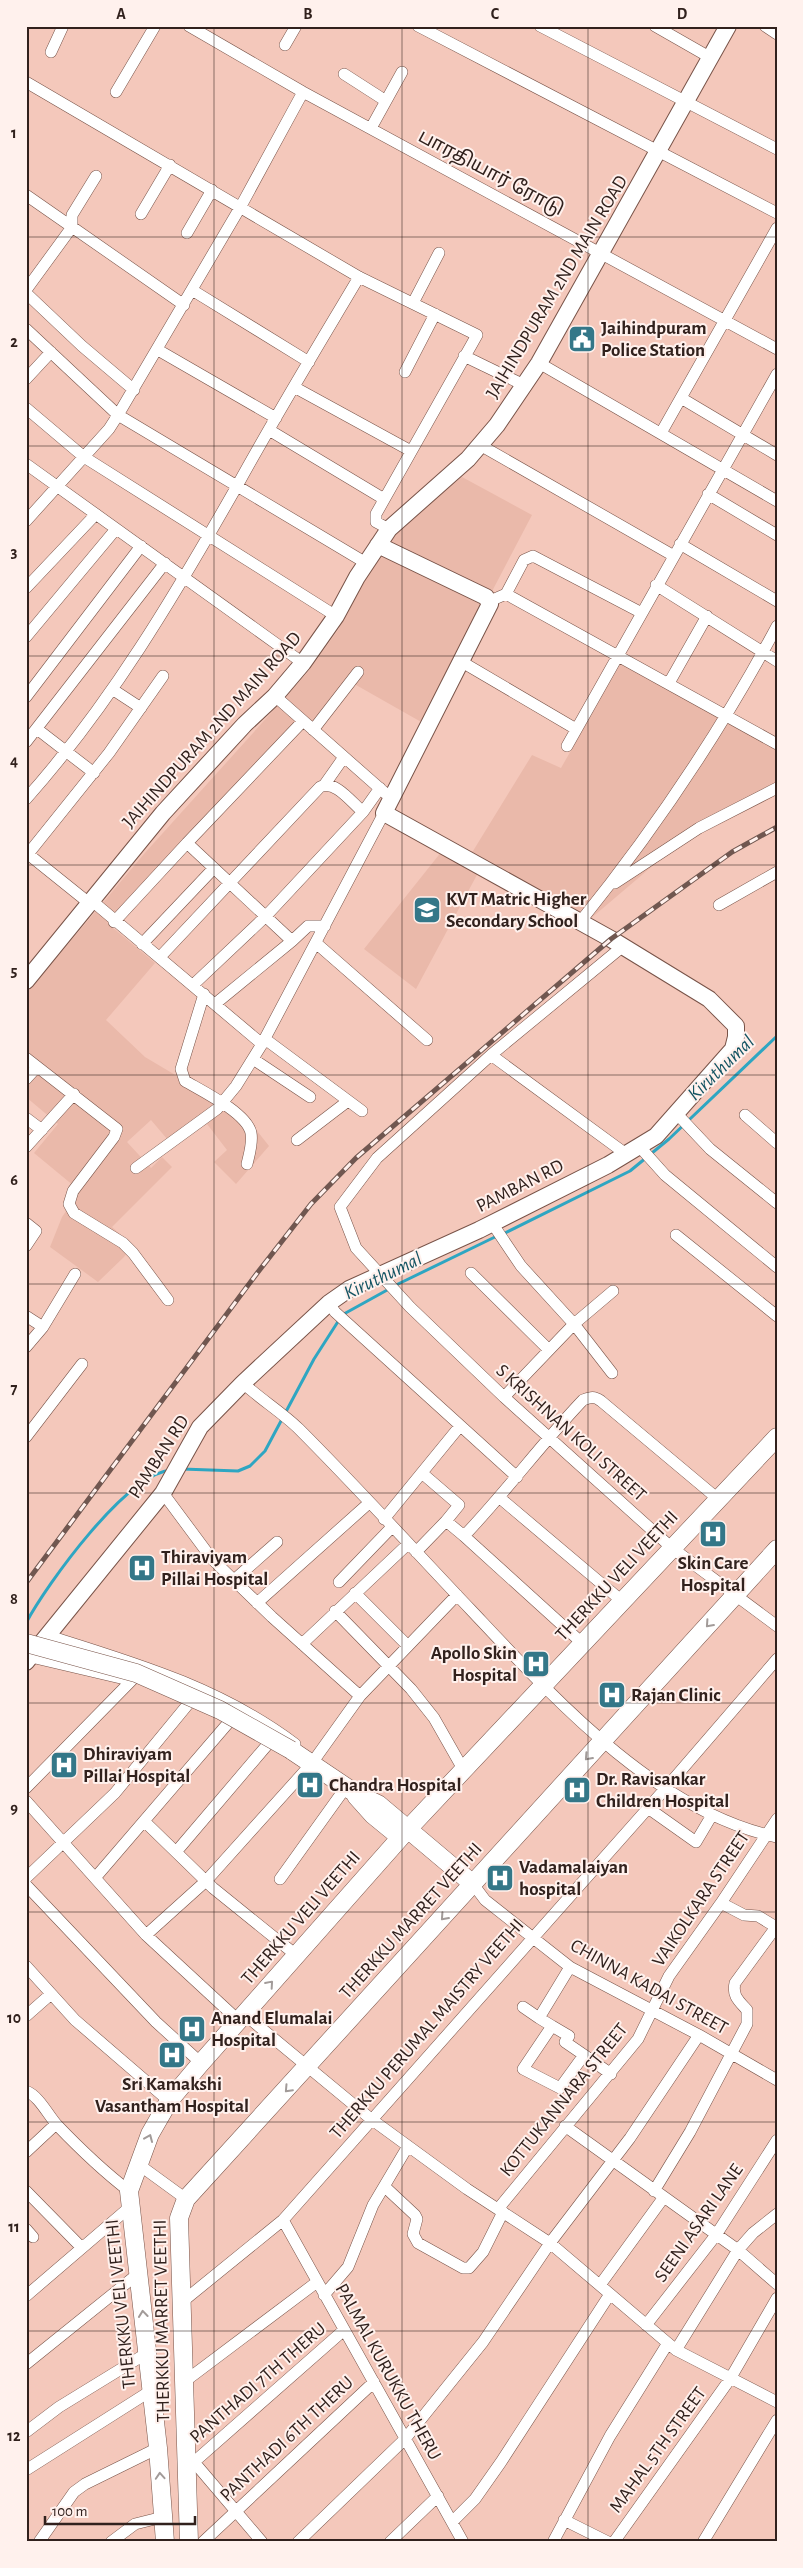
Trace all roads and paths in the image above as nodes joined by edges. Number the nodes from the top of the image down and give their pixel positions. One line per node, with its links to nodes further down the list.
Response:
1 (63, 26): 12 (street)
2 (155, 26): 17 (street)
3 (189, 26): 18 (street, பாரதியார் ரோடு)
4 (296, 26): 11 (street)
5 (418, 26): 23 (street)
6 (540, 26): 20 (street)
7 (655, 26): 13 (street)
8 (728, 26): 13 (street, JAIHINDPURAM 2ND MAIN ROAD)
9 (765, 26): 10 (street)
10 (777, 34)
11 (285, 45)
12 (51, 52)
13 (711, 58): 20 (street, JAIHINDPURAM 2ND MAIN ROAD)
14 (402, 72): 19 (street)
15 (344, 74): 19 (street)
16 (26, 82): 24 (street)
17 (116, 92)
18 (303, 92): 21 (street, பாரதியார் ரோடு); 28 (street)
19 (386, 101): 21 (street)
20 (686, 103): 22 (street); 23 (street, JAIHINDPURAM 2ND MAIN ROAD)
21 (371, 128): 35 (street, பாரதியார் ரோடு)
22 (777, 149)
23 (658, 152): 29 (street); 35 (street, JAIHINDPURAM 2ND MAIN ROAD)
24 (170, 165): 26 (street); 30 (street)
25 (96, 176): 31 (street)
26 (212, 190): 28 (street); 33 (street)
27 (26, 195): 31 (street)
28 (241, 206): 36 (street); 37 (street)
29 (777, 213)
30 (141, 214)
31 (72, 227): 38 (street); 40 (street)
32 (777, 228): 42 (street)
33 (187, 233)
34 (439, 253): 39 (street)
35 (602, 253): 42 (street, பாரதியார் ரோடு); 49 (street, JAIHINDPURAM 2ND MAIN ROAD)
36 (359, 277): 39 (street); 48 (street)
37 (192, 290): 40 (street); 48 (street)
38 (26, 291): 55 (street)
39 (413, 304): 41 (street)
40 (184, 305): 45 (street)
41 (435, 314): 47 (street); 50 (street)
42 (724, 320): 44 (street, பாரதியார் ரோடு); 56 (street)
43 (26, 329): 46 (street)
44 (777, 349)
45 (158, 350): 55 (street); 59 (street)
46 (50, 352): 52 (street); 58 (street)
47 (464, 356): 53 (street); 64 (street)
48 (309, 362): 54 (street)
49 (539, 363): 53 (street, JAIHINDPURAM 2ND MAIN ROAD); 61 (street)
50 (406, 372)
51 (777, 374): 62 (street)
52 (26, 379)
53 (526, 386): 63 (street, JAIHINDPURAM 2ND MAIN ROAD)
54 (294, 387): 59 (street); 64 (street)
55 (134, 390): 58 (street)
56 (681, 398): 61 (street); 62 (street)
57 (26, 408): 66 (street)
58 (118, 415): 66 (street); 70 (street)
59 (276, 418): 60 (street)
60 (269, 430): 70 (street); 72 (street)
61 (661, 433): 68 (street)
62 (742, 434): 65 (street); 68 (street)
63 (480, 445): 77 (street, JAIHINDPURAM 2ND MAIN ROAD); 83 (street)
64 (411, 451): 72 (street)
65 (777, 455)
66 (84, 457): 69 (street); 79 (street)
67 (26, 464): 69 (street)
68 (723, 468): 71 (street); 73 (street)
69 (58, 486): 74 (street); 75 (street)
70 (237, 486): 79 (street); 84 (street)
71 (708, 494): 78 (street); 80 (street)
72 (384, 500): 77 (street)
73 (777, 501)
74 (96, 514): 76 (street); 88 (street)
75 (26, 521)
76 (116, 529): 82 (street); 96 (street)
77 (389, 529): 81 (street, JAIHINDPURAM 2ND MAIN ROAD)
78 (777, 536)
79 (209, 537): 86 (street); 93 (street)
80 (680, 544): 83 (street); 91 (street)
81 (378, 545): 84 (street, JAIHINDPURAM 2ND MAIN ROAD); 90 (street)
82 (141, 546): 85 (street); 107 (street)
83 (674, 556): 87 (street)
84 (366, 562): 93 (street, JAIHINDPURAM 2ND MAIN ROAD)
85 (164, 563): 86 (street); 111 (street)
86 (184, 578): 101 (street); 105 (street)
87 (656, 585): 92 (street); 94 (street)
88 (26, 588)
89 (506, 594): 90 (street); 92 (street); 98 (street)
90 (490, 601): 100 (street)
91 (777, 601)
92 (640, 612): 98 (street)
93 (336, 616): 101 (street, JAIHINDPURAM 2ND MAIN ROAD)
94 (707, 616): 97 (street); 104 (street)
95 (777, 626): 97 (street)
96 (26, 637)
97 (764, 651): 99 (street); 109 (street)
98 (617, 656): 104 (street); 112 (street)
99 (777, 661)
100 (462, 662): 112 (street); 123 (street)
101 (303, 663): 106 (street, JAIHINDPURAM 2ND MAIN ROAD)
102 (358, 672): 113 (street)
103 (163, 676): 108 (street)
104 (669, 683): 109 (street)
105 (112, 689): 108 (street); 117 (street)
106 (275, 696): 110 (street); 131 (street, JAIHINDPURAM 2ND MAIN ROAD)
107 (26, 697)
108 (140, 708): 119 (street)
109 (727, 716): 115 (street); 130 (street)
110 (303, 721): 113 (street); 125 (street)
111 (37, 729): 114 (street); 117 (street)
112 (576, 729): 116 (street)
113 (314, 730): 118 (street)
114 (26, 742)
115 (777, 744)
116 (567, 746)
117 (66, 752): 119 (street); 122 (street)
118 (344, 757): 120 (street); 123 (street)
119 (94, 773): 126 (street)
120 (324, 784): 124 (street); 129 (street)
121 (777, 788): 130 (street)
122 (26, 799)
123 (385, 800): 124 (street); 135 (street, PAMBAN RD); 136 (street)
124 (363, 812): 133 (street)
125 (187, 843): 127 (street); 134 (street)
126 (27, 854): 131 (street)
127 (214, 868): 129 (street); 139 (street)
128 (777, 872): 132 (street)
129 (229, 882): 133 (street); 141 (street)
130 (609, 886): 135 (street)
131 (90, 902): 134 (street); 142 (street, JAIHINDPURAM 2ND MAIN ROAD)
132 (719, 905)
133 (266, 916): 137 (street); 143 (street)
134 (114, 922): 139 (street)
135 (580, 922): 140 (street, PAMBAN RD)
136 (325, 926): 137 (street); 138 (street)
137 (292, 941): 145 (street)
138 (316, 943): 146 (street); 147 (street)
139 (142, 944): 141 (street)
140 (622, 947): 148 (street); 159 (street, PAMBAN RD)
141 (160, 958): 143 (street)
142 (26, 981)
143 (193, 986): 144 (street)
144 (204, 994): 145 (street); 156 (street)
145 (215, 1004): 147 (street)
146 (427, 1040)
147 (264, 1042): 150 (street); 155 (street)
148 (491, 1055): 165 (street); 176 (street, S KRISHNAN KOLI STREET)
149 (26, 1058): 151 (street)
150 (253, 1059): 154 (street); 156 (street)
151 (37, 1067): 152 (street); 153 (street)
152 (26, 1079)
153 (74, 1094): 161 (street); 178 (street)
154 (310, 1097)
155 (348, 1101): 157 (street); 162 (street)
156 (222, 1103): 166 (street); 167 (street)
157 (362, 1111)
158 (745, 1115): 163 (street)
159 (679, 1116): 165 (street, PAMBAN RD); 168 (street)
160 (26, 1118): 161 (street)
161 (42, 1130): 164 (street)
162 (297, 1140)
163 (777, 1143)
164 (26, 1147)
165 (637, 1150): 170 (street, PAMBAN RD); 173 (street)
166 (247, 1164)
167 (136, 1168)
168 (777, 1203)
169 (26, 1223): 172 (street)
170 (494, 1226): 176 (street, PAMBAN RD); 182 (street)
171 (676, 1235): 181 (street)
172 (26, 1246)
173 (777, 1267)
174 (471, 1273): 185 (street)
175 (75, 1274): 183 (street)
176 (384, 1277): 179 (street, PAMBAN RD); 189 (street, S KRISHNAN KOLI STREET)
177 (613, 1291): 182 (street)
178 (168, 1300)
179 (332, 1308): 188 (street, PAMBAN RD); 190 (street)
180 (26, 1316): 183 (street)
181 (777, 1316)
182 (574, 1324): 185 (street); 187 (street)
183 (43, 1327): 184 (street)
184 (26, 1347)
185 (549, 1350): 189 (street)
186 (82, 1364): 193 (street)
187 (612, 1373)
188 (243, 1383): 196 (street, PAMBAN RD); 199 (street)
189 (504, 1397): 191 (street, S KRISHNAN KOLI STREET)
190 (460, 1426): 194 (street); 195 (street)
191 (548, 1437): 195 (street); 198 (street); 205 (street, S KRISHNAN KOLI STREET)
192 (777, 1437): 198 (main road, THERKKU VELI VEETHI)
193 (26, 1438)
194 (423, 1474): 200 (street); 201 (street)
195 (517, 1476): 197 (street)
196 (166, 1488): 207 (street); 216 (street, PAMBAN RD)
197 (500, 1498): 202 (street); 212 (street)
198 (718, 1499): 205 (main road, THERKKU VELI VEETHI)
199 (369, 1503): 201 (street); 213 (street)
200 (446, 1521): 202 (street); 204 (street)
201 (388, 1523): 204 (street); 208 (street)
202 (464, 1536): 217 (street)
203 (277, 1542): 207 (street)
204 (412, 1548): 209 (street); 210 (street)
205 (672, 1548): 211 (street, S KRISHNAN KOLI STREET); 212 (main road, THERKKU VELI VEETHI)
206 (777, 1549): 211 (main road, THERKKU MARRET VEETHI)
207 (234, 1580): 213 (street)
208 (339, 1582)
209 (355, 1593): 214 (street); 219 (street)
210 (457, 1595): 219 (street); 224 (street)
211 (734, 1595): 215 (street, S KRISHNAN KOLI STREET); 228 (main road, THERKKU MARRET VEETHI, one-way to 228)
212 (622, 1601): 217 (main road, THERKKU VELI VEETHI)
213 (257, 1603): 218 (street)
214 (335, 1611): 218 (street); 222 (street)
215 (777, 1626)
216 (49, 1636): 220 (street, PAMBAN RD); 230 (street)
217 (582, 1643): 224 (main road, THERKKU VELI VEETHI)
218 (302, 1644): 225 (street)
219 (408, 1646): 222 (street)
220 (28, 1654): 223 (street); 230 (main road, bridge)
221 (777, 1659): 233 (street, THERKKU PERUMAL MAISTRY VEETHI)
222 (389, 1666): 225 (street); 231 (street)
223 (132, 1680): 226 (street); 232 (street)
224 (542, 1686): 228 (street); 231 (main road, THERKKU VELI VEETHI)
225 (360, 1696): 230 (street)
226 (189, 1703): 227 (street); 243 (street)
227 (229, 1722): 229 (street); 239 (street)
228 (604, 1740): 233 (street); 250 (main road, THERKKU MARRET VEETHI, one-way to 250)
229 (268, 1744): 230 (street); 244 (street)
230 (301, 1756): 234 (main road); 248 (street)
231 (463, 1769): 240 (main road, THERKKU VELI VEETHI)
232 (26, 1788)
233 (665, 1789): 236 (street, THERKKU PERUMAL MAISTRY VEETHI); 237 (street)
234 (350, 1790): 240 (main road); 247 (street)
235 (26, 1801): 243 (street)
236 (648, 1808): 237 (street); 254 (street, THERKKU PERUMAL MAISTRY VEETHI)
237 (712, 1815): 241 (street)
238 (777, 1819): 241 (street, VAIKOLKARA STREET)
239 (145, 1822): 244 (street); 246 (street)
240 (404, 1833): 250 (main road); 255 (main road, THERKKU VELI VEETHI)
241 (765, 1834): 242 (street); 251 (street, VAIKOLKARA STREET)
242 (777, 1837)
243 (64, 1844): 245 (street); 246 (street)
244 (176, 1852): 248 (street)
245 (26, 1878)
246 (95, 1878): 253 (street)
247 (280, 1880)
248 (206, 1881): 253 (street); 255 (street)
249 (26, 1885): 268 (street)
250 (469, 1888): 254 (street, CHINNA KADAI STREET); 269 (main road, THERKKU MARRET VEETHI, one-way to 269)
251 (721, 1904): 252 (street); 260 (street, VAIKOLKARA STREET)
252 (777, 1927): 266 (street)
253 (146, 1935): 262 (street)
254 (532, 1936): 257 (street, CHINNA KADAI STREET); 274 (street, THERKKU PERUMAL MAISTRY VEETHI)
255 (296, 1955): 262 (main road, THERKKU VELI VEETHI, one-way to 255)
256 (26, 1966): 258 (street)
257 (570, 1967): 260 (street, CHINNA KADAI STREET); 263 (street)
258 (51, 1994): 261 (street); 273 (street)
259 (523, 2008): 263 (street)
260 (654, 2011): 265 (street, CHINNA KADAI STREET); 270 (street, KOTTUKANNARA STREET)
261 (26, 2016)
262 (242, 2017): 268 (main road, THERKKU VELI VEETHI); 269 (street)
263 (539, 2018): 264 (street)
264 (552, 2026): 267 (street); 267 (street)
265 (699, 2035): 266 (street, CHINNA KADAI STREET); 280 (street)
266 (730, 2053): 271 (street, CHINNA KADAI STREET); 284 (street)
267 (584, 2055): 270 (street)
268 (201, 2063): 273 (main road, THERKKU VELI VEETHI)
269 (307, 2068): 274 (street); 286 (main road, THERKKU MARRET VEETHI, one-way to 286)
270 (611, 2074): 276 (street, KOTTUKANNARA STREET)
271 (777, 2080)
272 (27, 2091): 275 (street)
273 (169, 2101): 281 (main road, THERKKU VELI VEETHI, one-way to 273)
274 (371, 2119): 278 (street); 289 (street, THERKKU PERUMAL MAISTRY VEETHI)
275 (56, 2124): 279 (street); 285 (street)
276 (565, 2126): 280 (street); 287 (street, KOTTUKANNARA STREET)
277 (777, 2140): 290 (street, SEENI ASARI LANE)
278 (408, 2146): 282 (street); 287 (street)
279 (26, 2152)
280 (613, 2159): 284 (street); 291 (street)
281 (138, 2164): 285 (main road, THERKKU VELI VEETHI); 286 (street)
282 (385, 2187): 287 (street, KOTTUKANNARA STREET); 300 (street)
283 (26, 2191): 292 (street)
284 (659, 2194): 290 (street); 297 (street)
285 (130, 2198): 292 (street); 294 (main road, THERKKU VELI VEETHI)
286 (186, 2199): 302 (main road, THERKKU MARRET VEETHI)
287 (501, 2211): 291 (street)
288 (777, 2214): 293 (street)
289 (283, 2220): 295 (street, PALMAL KURUKKU THERU); 302 (street, THERKKU PERUMAL MAISTRY VEETHI)
290 (716, 2236): 293 (street); 303 (street, SEENI ASARI LANE)
291 (550, 2243): 297 (street); 315 (street)
292 (82, 2248): 298 (street)
293 (738, 2250): 296 (street); 305 (street)
294 (138, 2272): 306 (main road, THERKKU VELI VEETHI, one-way to 294); 307 (street)
295 (317, 2282): 300 (street, PALMAL KURUKKU THERU); 309 (street)
296 (777, 2284)
297 (600, 2285): 299 (street)
298 (29, 2289)
299 (610, 2294): 303 (street); 323 (street)
300 (324, 2295): 304 (street, PALMAL KURUKKU THERU)
301 (777, 2298): 308 (street, MAHAL 5TH STREET)
302 (182, 2302): 309 (main road, THERKKU MARRET VEETHI)
303 (646, 2325): 305 (street)
304 (344, 2330): 310 (street, PALMAL KURUKKU THERU); 317 (street, PANTHADI 7TH THERU)
305 (672, 2346): 308 (street); 322 (street)
306 (148, 2353): 311 (main road, THERKKU VELI VEETHI); 314 (street)
307 (26, 2364)
308 (730, 2379): 312 (street); 335 (street, MAHAL 5TH STREET)
309 (184, 2382): 317 (main road, THERKKU MARRET VEETHI)
310 (374, 2382): 315 (street, PALMAL KURUKKU THERU); 320 (street, PANTHADI 6TH THERU)
311 (152, 2390): 316 (main road, THERKKU VELI VEETHI); 318 (street)
312 (777, 2402)
313 (777, 2420): 336 (street)
314 (26, 2432)
315 (406, 2439): 319 (street, PALMAL KURUKKU THERU); 330 (street)
316 (158, 2448): 321 (main road, THERKKU VELI VEETHI, one-way to 316); 324 (street)
317 (190, 2463): 320 (street); 327 (main road, THERKKU MARRET VEETHI)
318 (26, 2470)
319 (438, 2496): 323 (street, PALMAL KURUKKU THERU); 331 (street)
320 (235, 2510): 328 (street, PANTHADI 6TH THERU); 329 (street)
321 (163, 2517): 325 (street); 326 (main road, THERKKU VELI VEETHI)
322 (564, 2520): 333 (street); 334 (street)
323 (452, 2522): 332 (street, PALMAL KURUKKU THERU)
324 (39, 2542)
325 (111, 2542)
326 (165, 2542)
327 (190, 2542)
328 (203, 2542)
329 (262, 2542)
330 (298, 2542)
331 (390, 2542)
332 (463, 2542)
333 (553, 2542)
334 (608, 2542)
335 (614, 2542)
336 (703, 2542)

